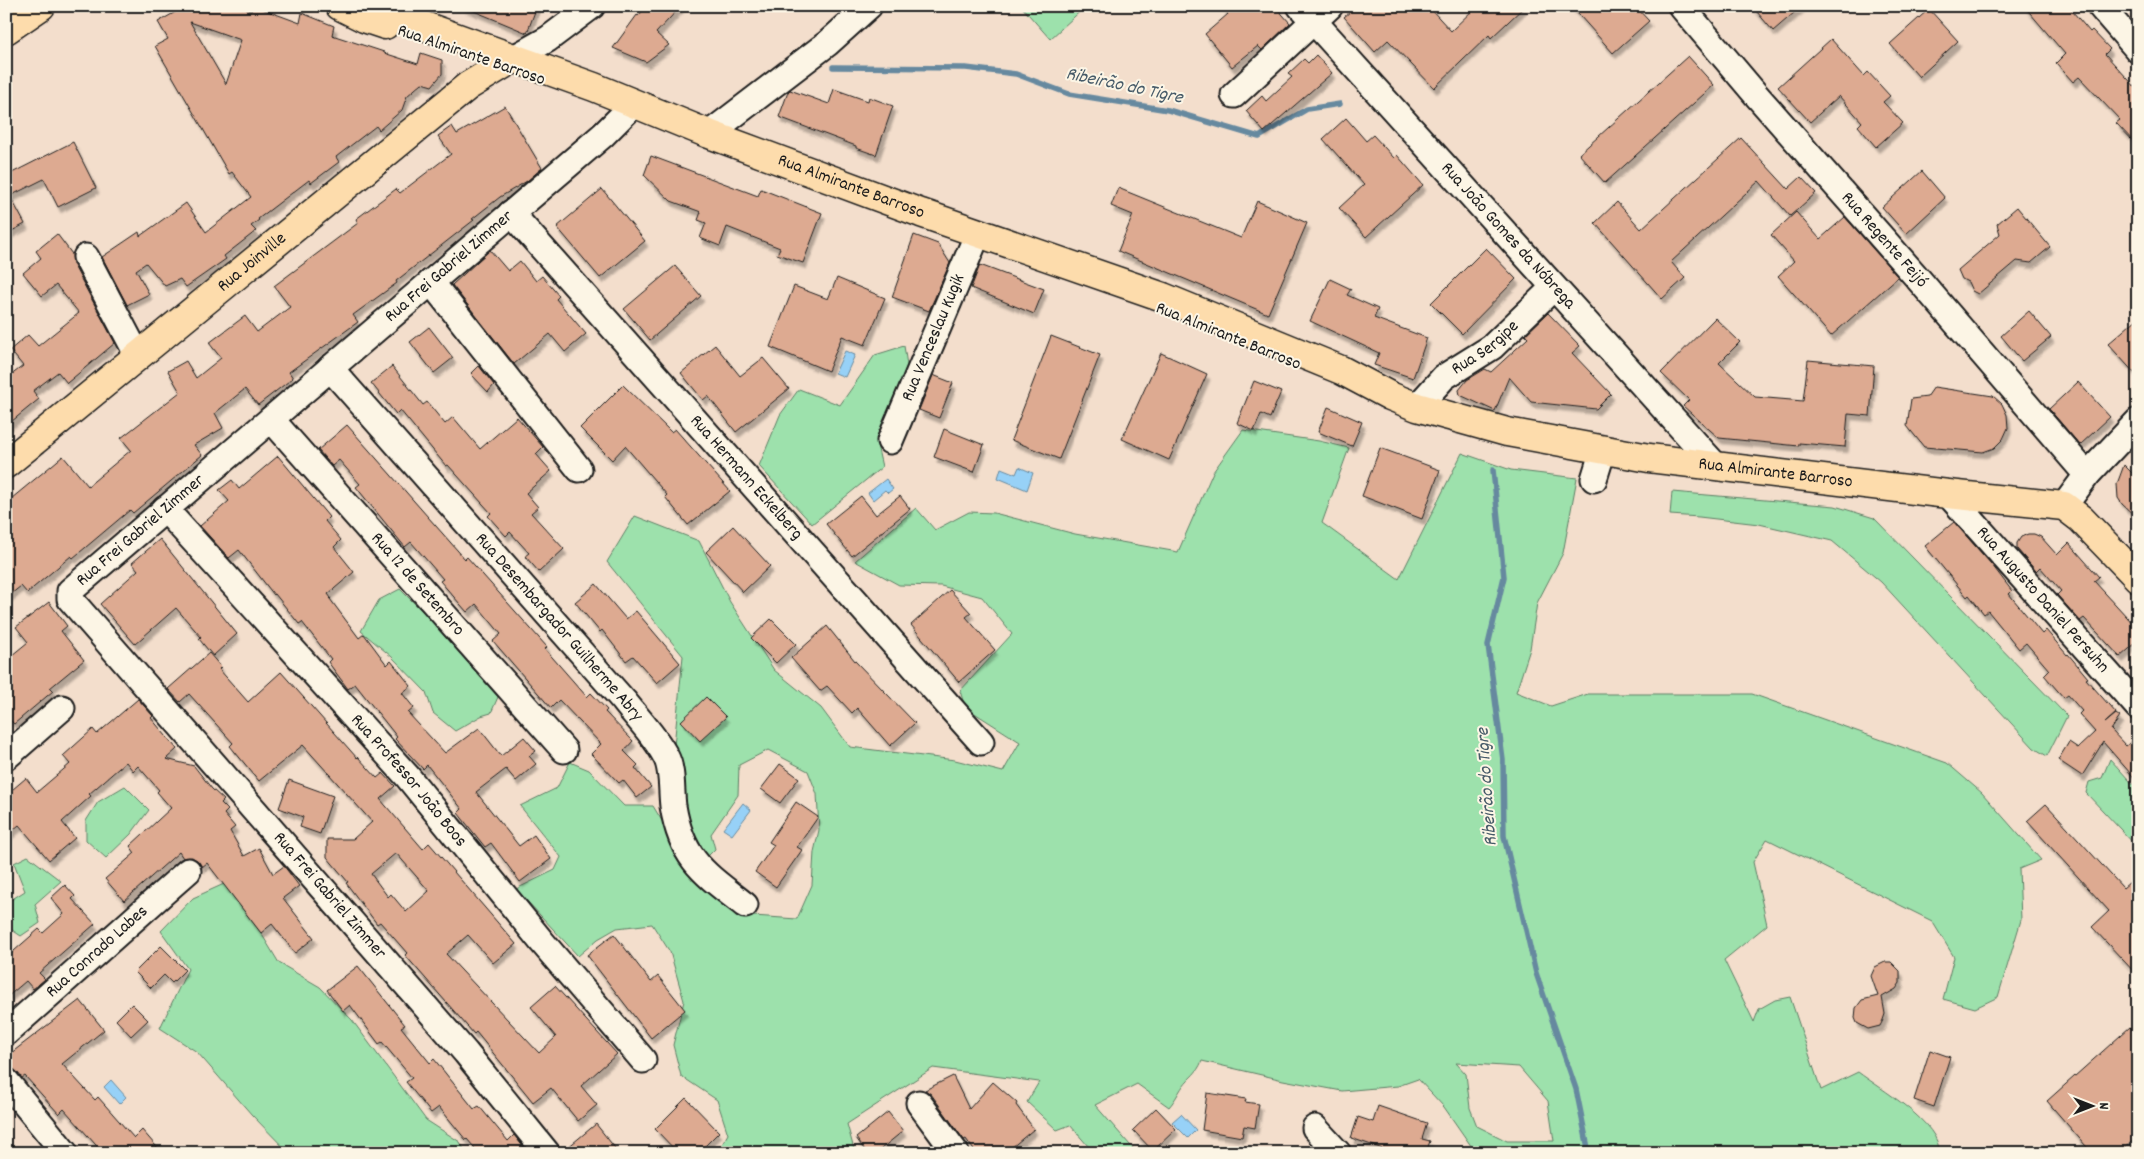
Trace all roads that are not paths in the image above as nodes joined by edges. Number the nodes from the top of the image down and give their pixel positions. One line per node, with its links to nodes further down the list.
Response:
1 (41, 6): 9 (main road)
2 (340, 6): 11 (main road, Rua Almirante Barroso)
3 (369, 6): 11 (main road, Rua Almirante Barroso)
4 (592, 6): 11 (street)
5 (869, 6): 14 (street)
6 (1681, 6): 30 (street, Rua Regente Feijó)
7 (2100, 6): 10 (street)
8 (1315, 11): 12 (street); 19 (street, Rua João Gomes da Nóbrega)
9 (6, 30)
10 (2138, 50)
11 (507, 62): 13 (main road, Rua Almirante Barroso); 20 (main road, Rua Joinville)
12 (1234, 95)
13 (634, 104): 14 (main road, Rua Almirante Barroso); 15 (street, Rua Frei Gabriel Zimmer)
14 (709, 134): 16 (main road, Rua Almirante Barroso)
15 (512, 213): 18 (street, Rua Frei Gabriel Zimmer); 38 (street, Rua Hermann Eckelberg)
16 (978, 232): 22 (main road, Rua Almirante Barroso); 25 (street, Rua Venceslau Kugik)
17 (86, 257): 20 (street)
18 (432, 282): 21 (street, Rua Frei Gabriel Zimmer); 29 (street)
19 (1553, 288): 22 (street, Rua Sergipe); 28 (street, Rua João Gomes da Nóbrega)
20 (138, 356): 27 (main road, Rua Joinville)
21 (330, 368): 23 (street, Rua Frei Gabriel Zimmer); 42 (street, Rua Desembargador Guilherme Abry)
22 (1417, 407): 26 (main road, Rua Almirante Barroso)
23 (271, 419): 34 (street, Rua Frei Gabriel Zimmer); 39 (street, Rua 12 de Setembro)
24 (2138, 421): 30 (street)
25 (890, 441)
26 (1603, 450): 28 (main road, Rua Almirante Barroso); 31 (street)
27 (8, 458)
28 (1714, 465): 32 (main road, Rua Almirante Barroso)
29 (579, 469)
30 (2087, 476): 33 (street)
31 (1594, 479)
32 (1948, 494): 33 (main road, Rua Almirante Barroso); 36 (street, Rua Augusto Daniel Persuhn)
33 (2064, 506): 35 (main road)
34 (165, 509): 44 (street, Rua Professor João Boos); 49 (street, Rua Frei Gabriel Zimmer)
35 (2138, 578)
36 (2138, 707)
37 (62, 708): 40 (street)
38 (981, 742)
39 (564, 750)
40 (6, 757)
41 (188, 871): 43 (street, Rua Conrado Labes)
42 (745, 905)
43 (6, 1033)
44 (643, 1060)
45 (6, 1081): 48 (street)
46 (919, 1103): 50 (street)
47 (1315, 1128): 51 (street)
48 (65, 1153)
49 (547, 1153)
50 (956, 1153)
51 (1338, 1153)

